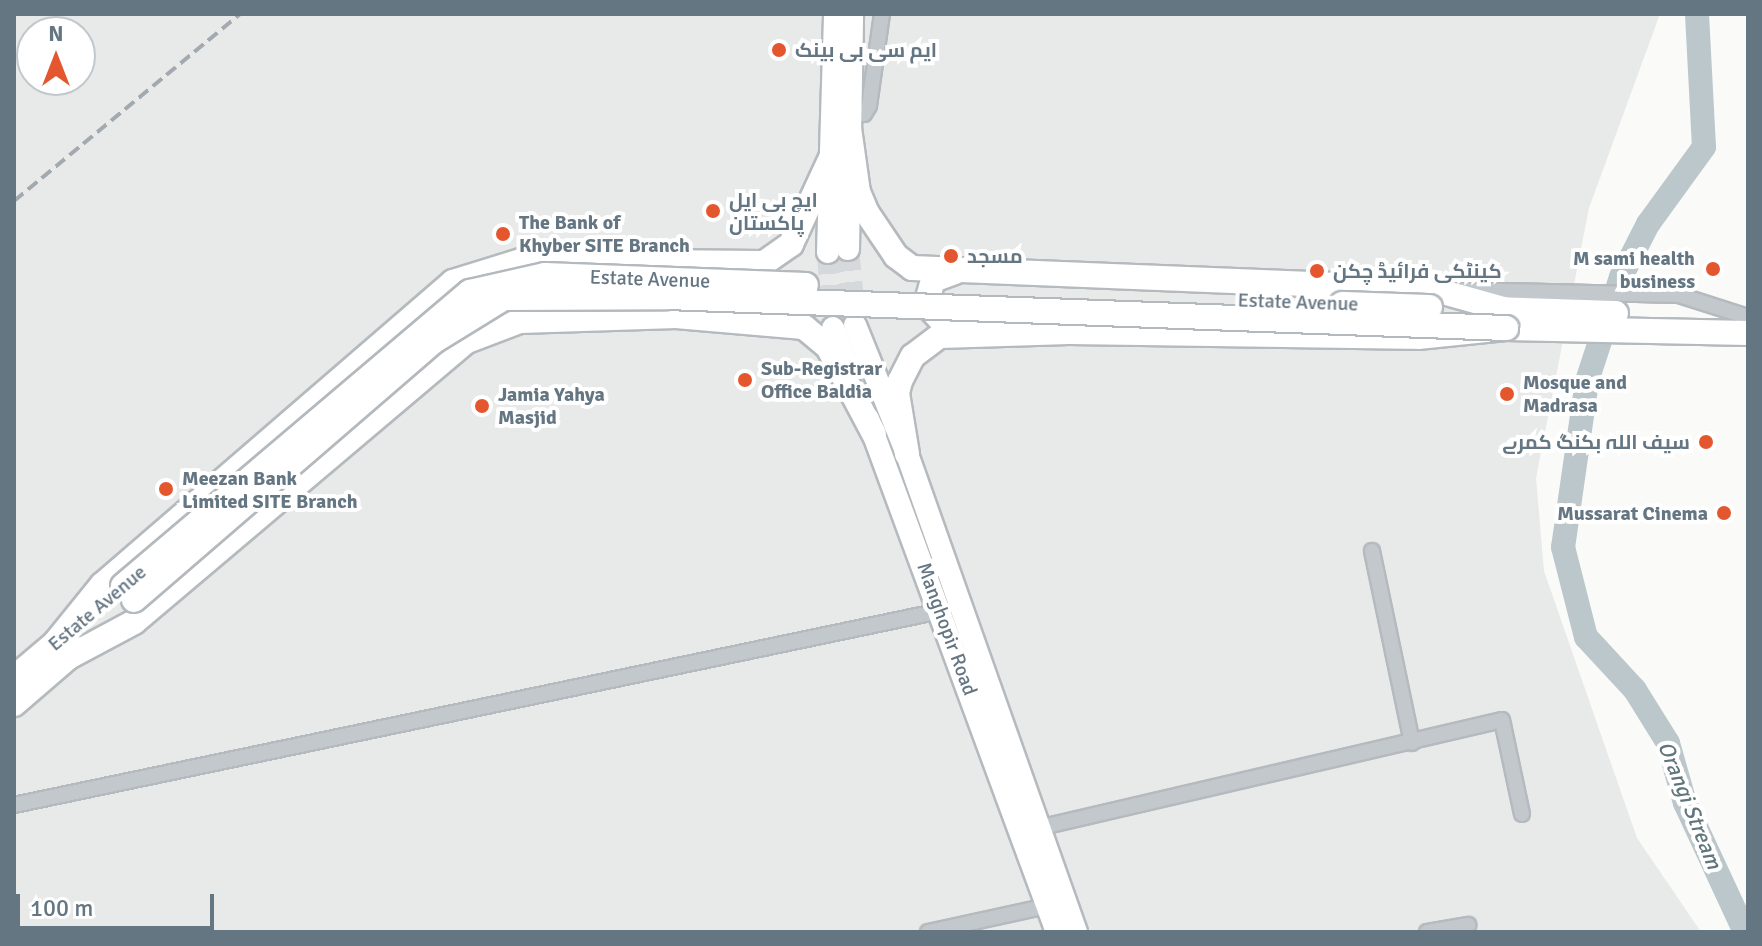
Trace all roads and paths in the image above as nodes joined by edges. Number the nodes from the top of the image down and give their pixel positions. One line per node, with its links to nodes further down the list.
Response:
1 (835, 14): 5 (main road)
2 (852, 14): 4 (main road)
3 (882, 14): 4 (street)
4 (849, 122): 5 (main road); 7 (highway)
5 (830, 160): 6 (highway)
6 (596, 262): 9 (highway); 20 (highway)
7 (958, 272): 8 (highway); 13 (highway)
8 (1431, 298): 10 (street); 11 (highway); 18 (highway, Estate Avenue, bridge)
9 (676, 316): 15 (highway); 20 (highway)
10 (1748, 317): 12 (highway)
11 (1507, 319): 12 (highway); 13 (highway); 18 (highway, bridge)
12 (1669, 323): 14 (highway)
13 (1069, 332): 16 (highway)
14 (1748, 333)
15 (874, 434): 16 (main road, Manghopir Road); 19 (main road, Manghopir Road)
16 (907, 454): 26 (main road)
17 (1372, 551): 23 (street)
18 (129, 593): 20 (highway)
19 (940, 611): 24 (street); 27 (main road, Manghopir Road)
20 (61, 651): 21 (highway, Estate Avenue); 22 (highway)
21 (14, 678)
22 (14, 704)
23 (1412, 743): 25 (street); 26 (street)
24 (14, 805)
25 (1522, 814)
26 (1038, 828): 31 (main road)
27 (1047, 906): 29 (street); 30 (main road, Manghopir Road)
28 (1468, 925): 32 (street)
29 (928, 932)
30 (1057, 932)
31 (1076, 932)
32 (1427, 932)

